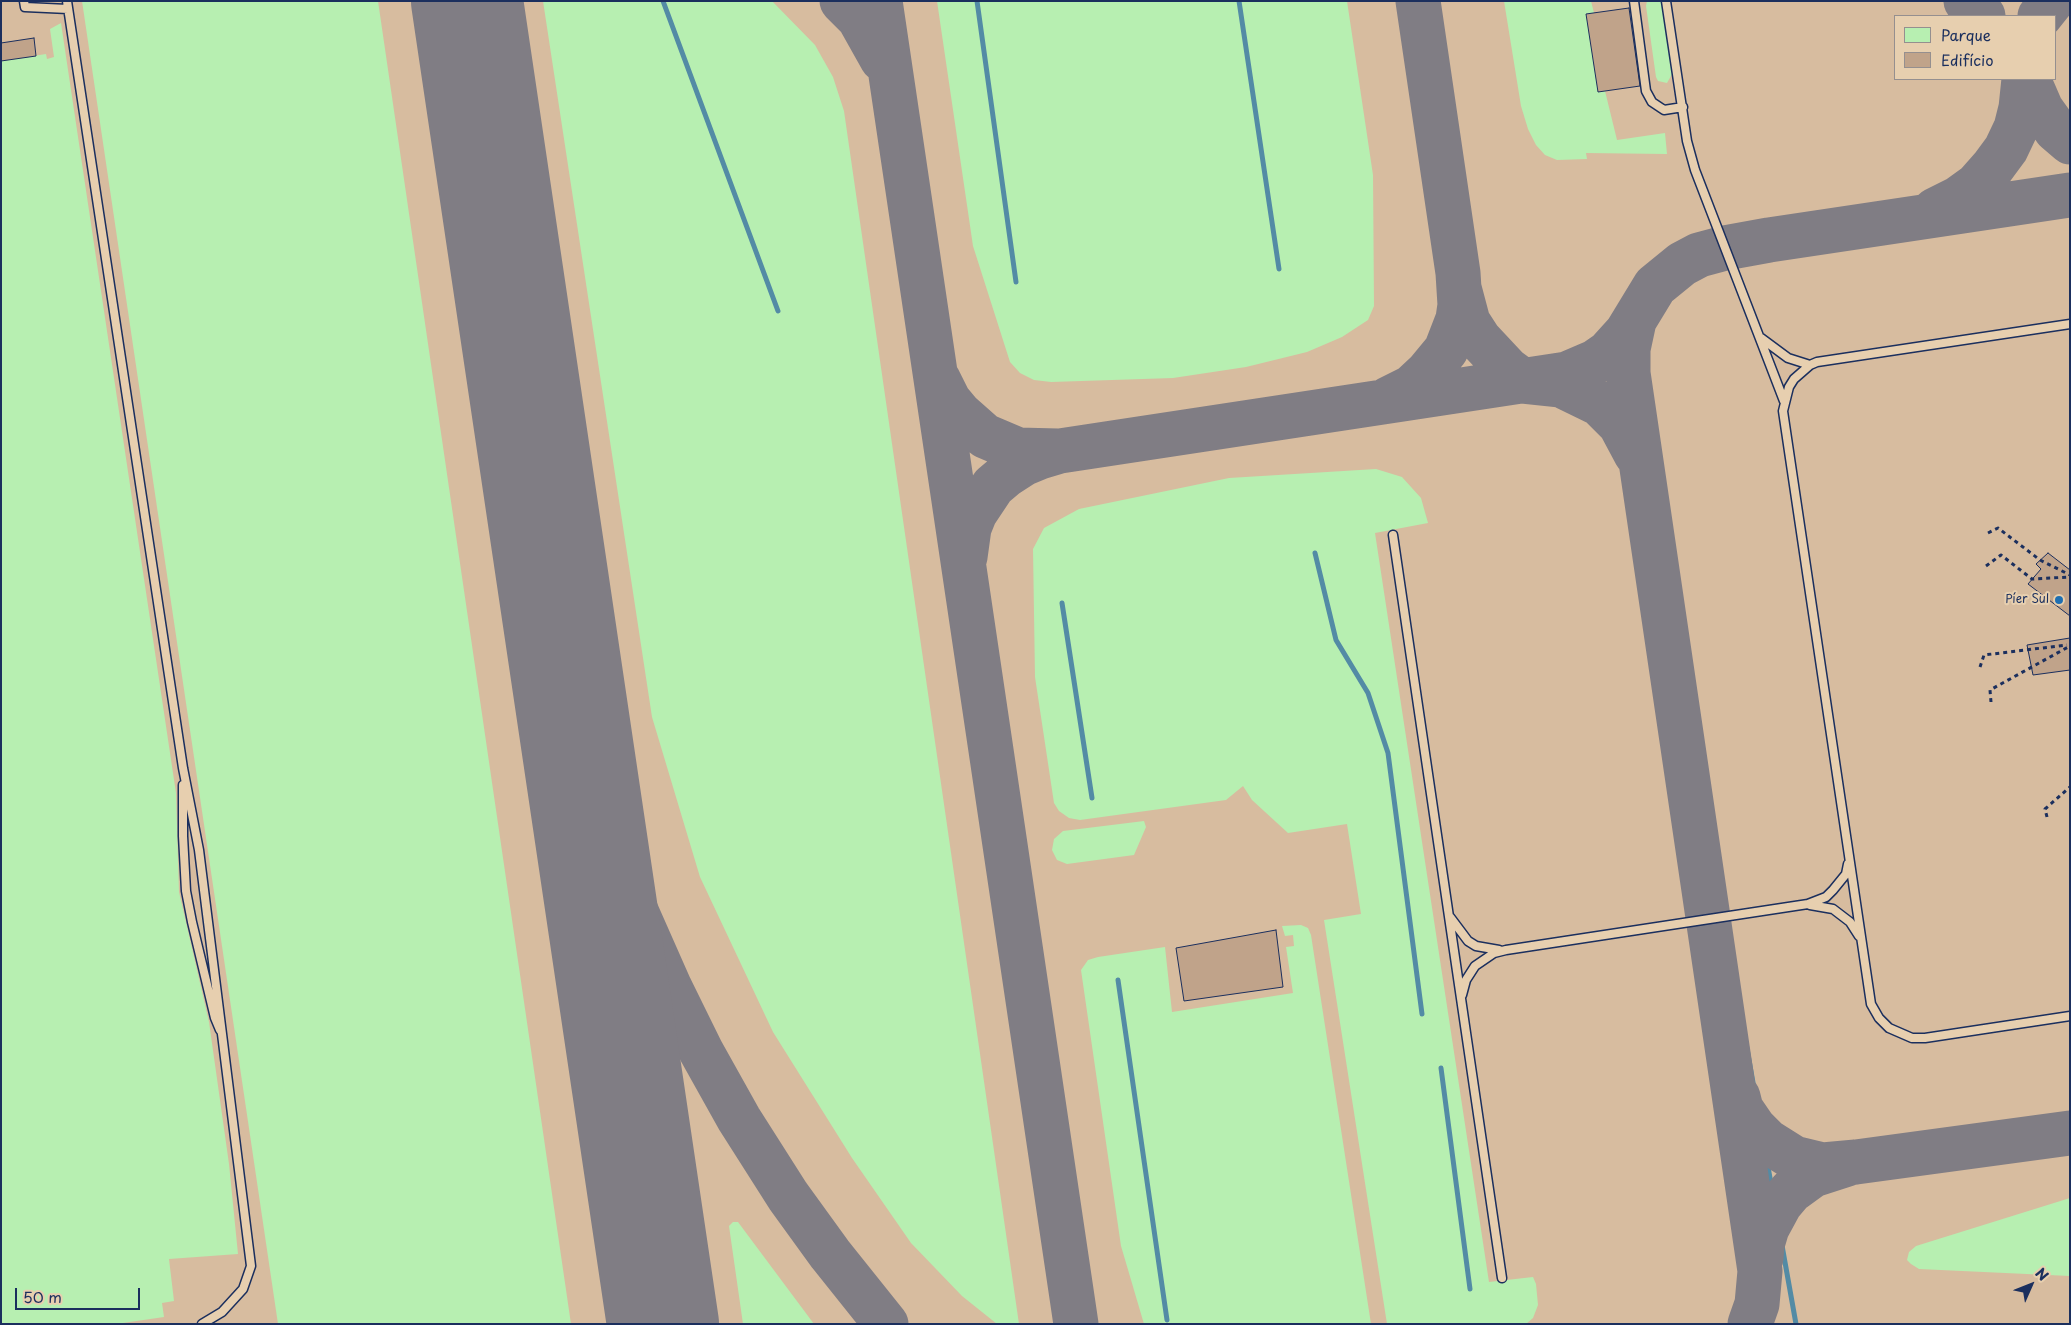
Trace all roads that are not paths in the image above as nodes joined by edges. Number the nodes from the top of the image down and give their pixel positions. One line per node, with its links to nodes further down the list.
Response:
1 (24, 1): 4 (lane)
2 (1634, 1): 5 (lane)
3 (1666, 1): 5 (lane)
4 (68, 5): 11 (lane)
5 (1683, 107): 7 (lane)
6 (2070, 324): 8 (lane)
7 (1759, 337): 8 (lane); 9 (lane)
8 (1810, 365): 9 (lane)
9 (1784, 402): 12 (lane)
10 (1392, 535): 14 (lane)
11 (183, 768): 19 (lane); 19 (lane)
12 (1849, 856): 13 (lane); 15 (lane)
13 (1808, 904): 15 (lane); 16 (lane)
14 (1448, 913): 16 (lane); 17 (lane)
15 (1860, 938): 18 (lane)
16 (1506, 950): 17 (lane)
17 (1461, 1002): 20 (lane)
18 (2070, 1016)
19 (224, 1038): 21 (lane)
20 (1502, 1278)
21 (202, 1324)

